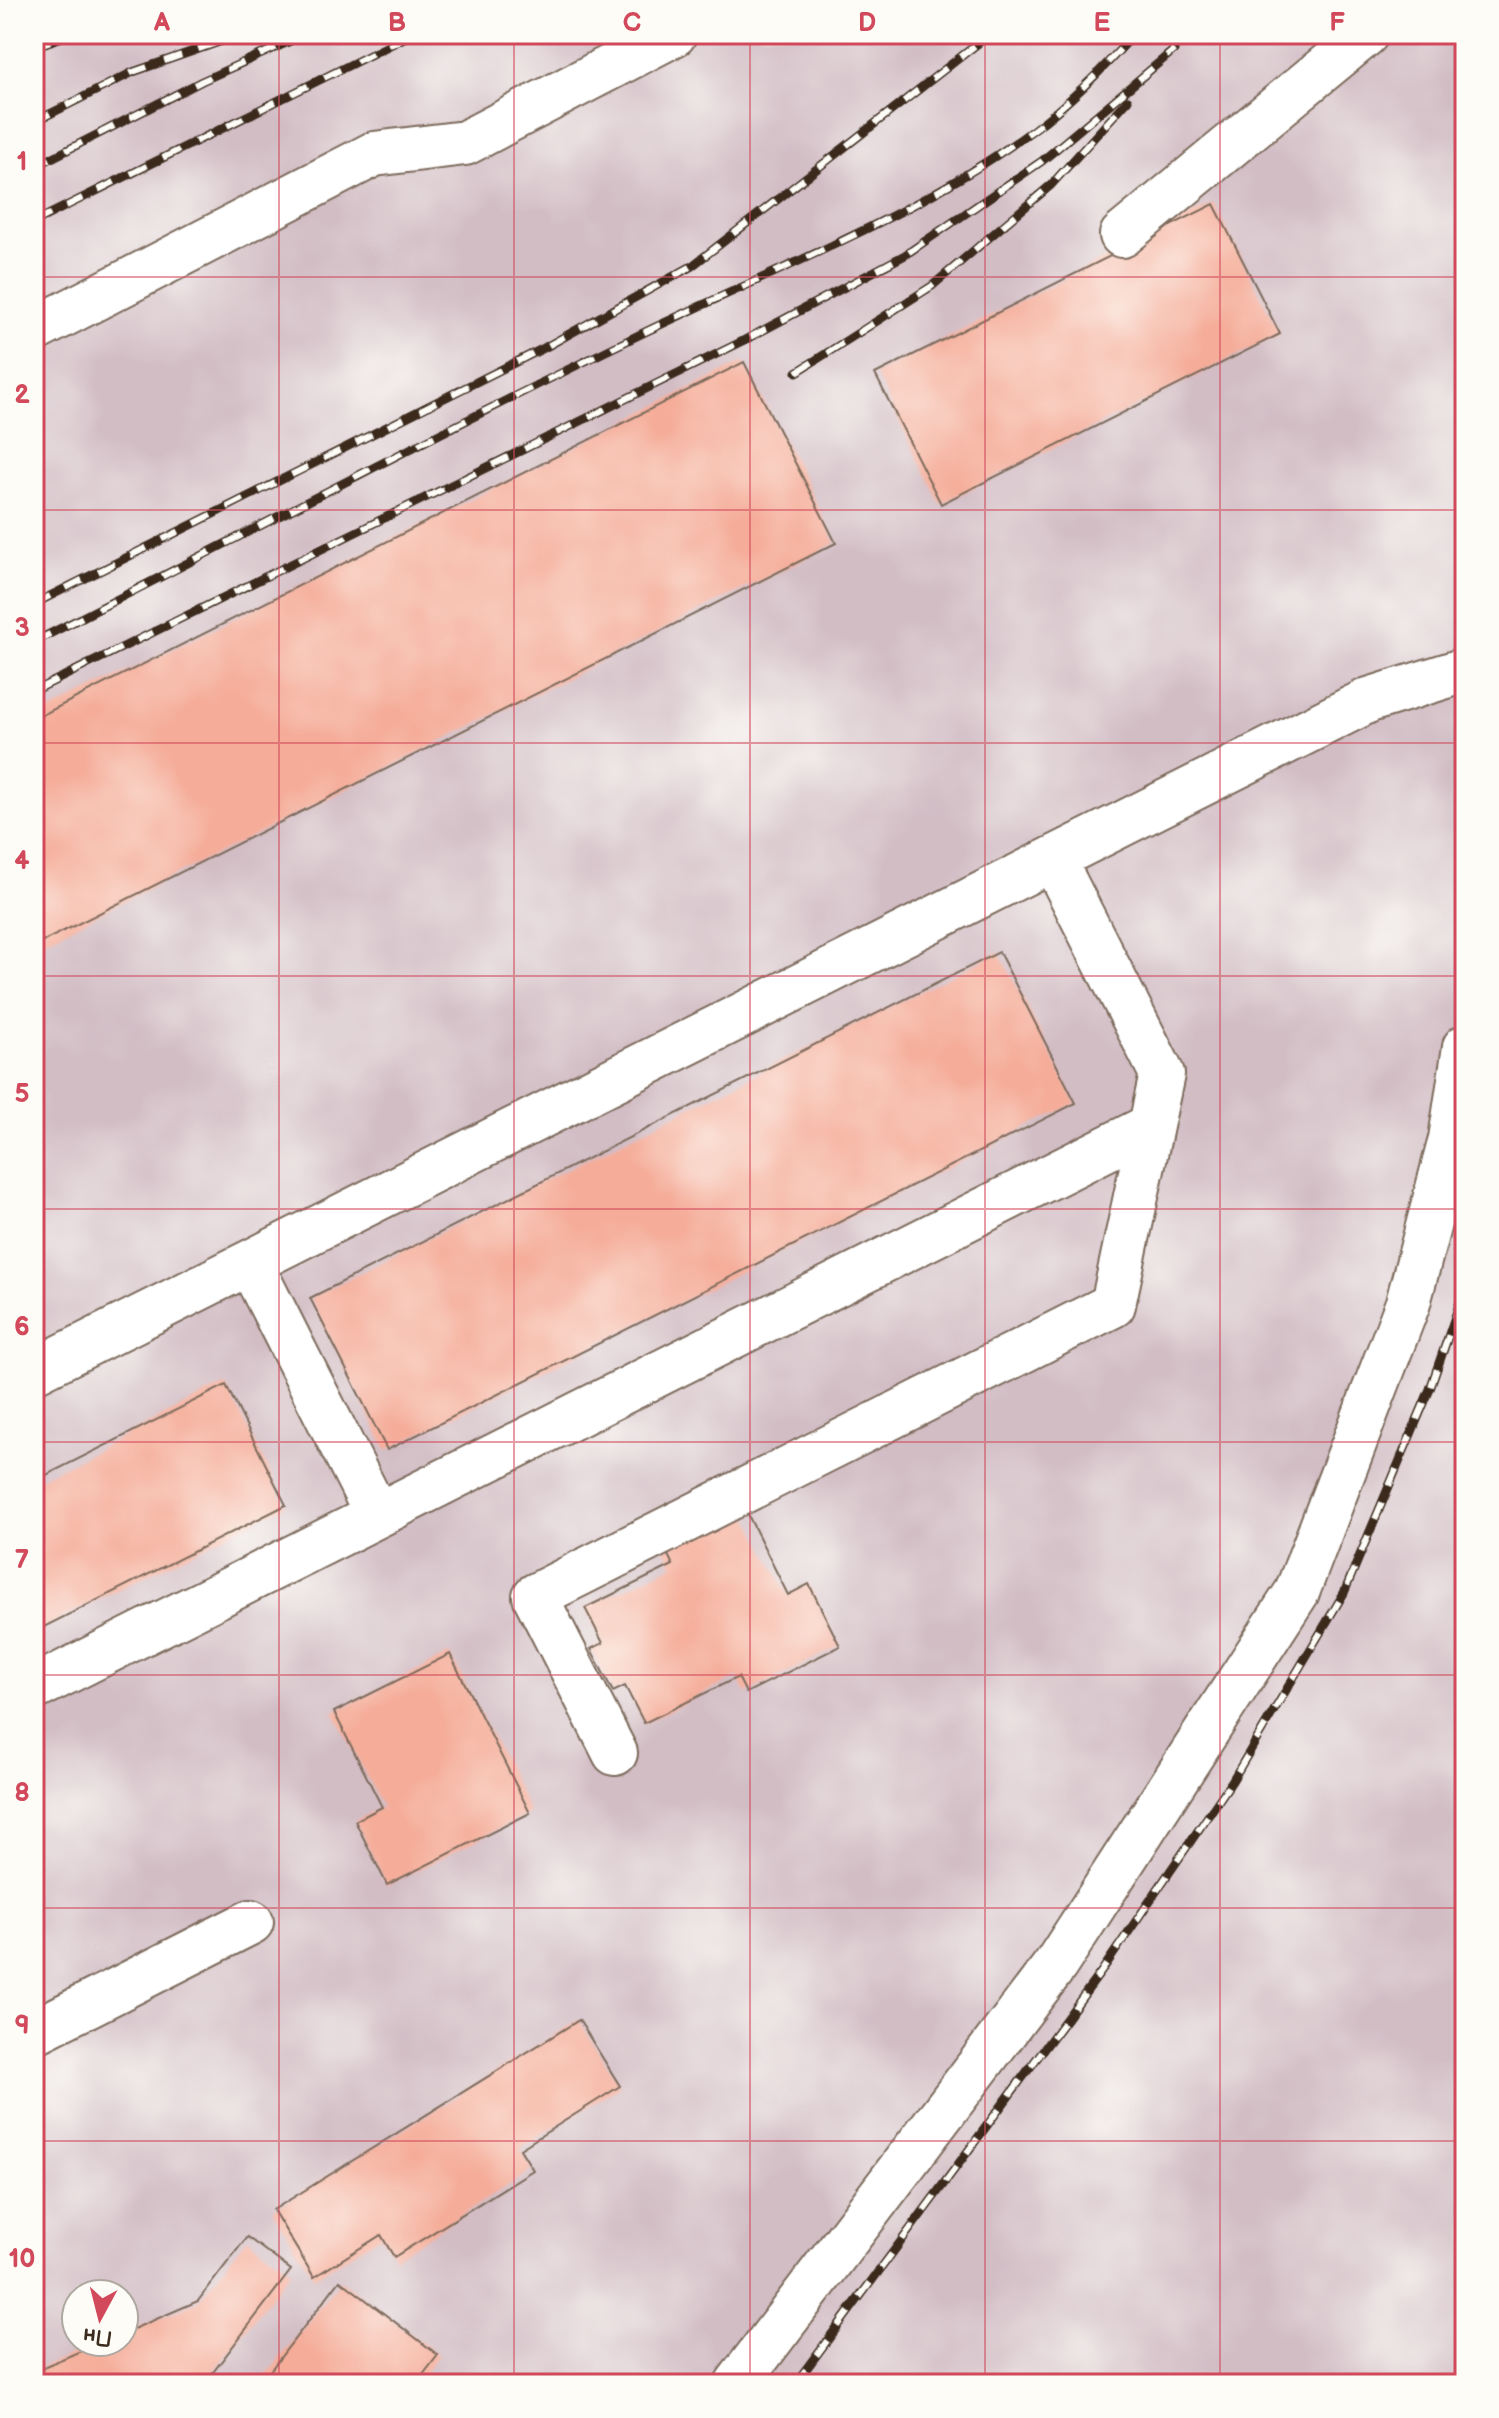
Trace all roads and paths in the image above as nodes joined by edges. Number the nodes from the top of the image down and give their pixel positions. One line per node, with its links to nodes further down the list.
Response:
1 (674, 34): 4 (lane)
2 (1366, 34): 3 (lane)
3 (1122, 235)
4 (34, 330)
5 (1465, 670): 6 (lane)
6 (1053, 859): 8 (lane); 9 (lane)
7 (1465, 1047): 16 (lane)
8 (1151, 1126): 11 (lane); 13 (lane)
9 (250, 1263): 10 (lane); 11 (lane)
10 (34, 1371)
11 (377, 1515): 12 (lane)
12 (34, 1688)
13 (615, 1753)
14 (251, 1922): 15 (lane)
15 (34, 2032)
16 (737, 2384)

